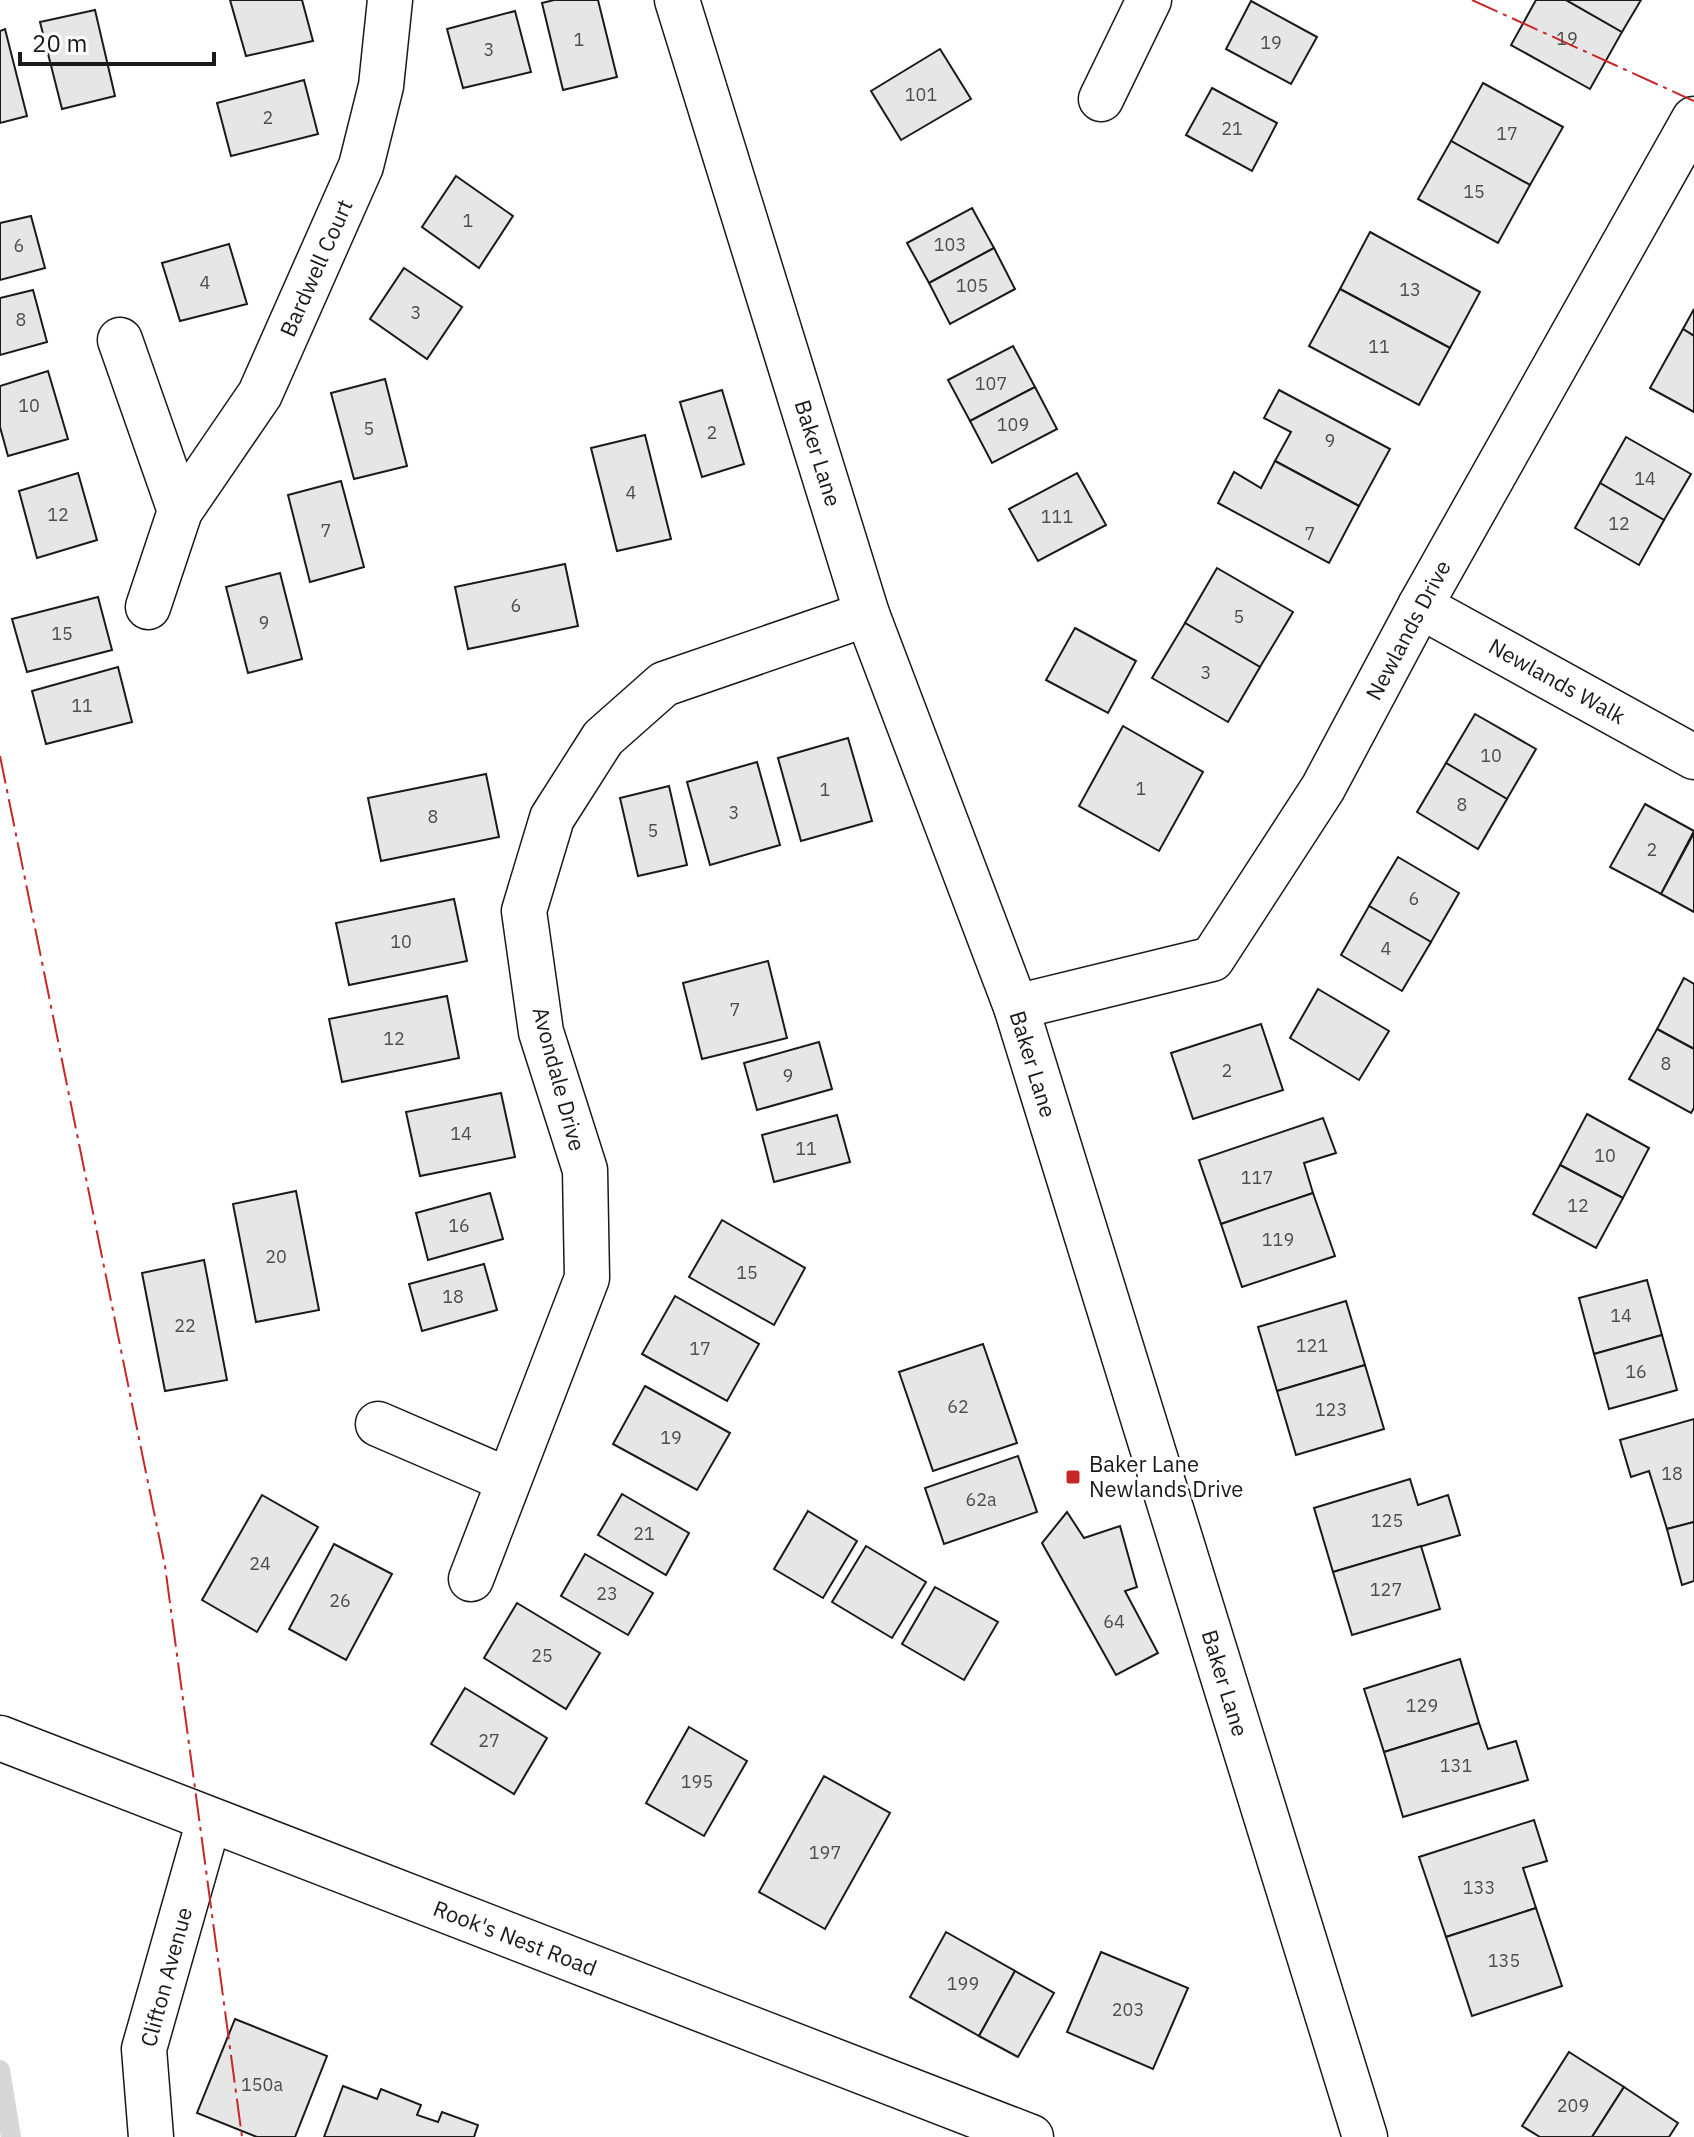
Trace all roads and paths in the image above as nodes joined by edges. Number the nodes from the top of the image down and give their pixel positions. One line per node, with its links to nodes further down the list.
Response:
1 (390, 0): 7 (street, Bardwell Court)
2 (677, 0): 10 (street, Baker Lane)
3 (1144, 2): 4 (street)
4 (1101, 99)
5 (1694, 119): 8 (street, Newlands Drive)
6 (120, 340): 7 (street)
7 (180, 511): 9 (street, Bardwell Court)
8 (1420, 606): 11 (street, Newlands Walk); 12 (street, Newlands Drive)
9 (148, 607)
10 (867, 614): 12 (street, Baker Lane); 14 (street, Avondale Drive)
11 (1694, 757)
12 (1016, 1007): 20 (street, Baker Lane)
13 (378, 1424): 14 (street)
14 (508, 1480): 15 (street, Avondale Drive)
15 (471, 1579)
16 (0, 1738): 17 (street, Rook's Nest Road)
17 (209, 1820): 18 (street, Clifton Avenue); 19 (street, Rook's Nest Road)
18 (151, 2137)
19 (1031, 2137)
20 (1365, 2137)

